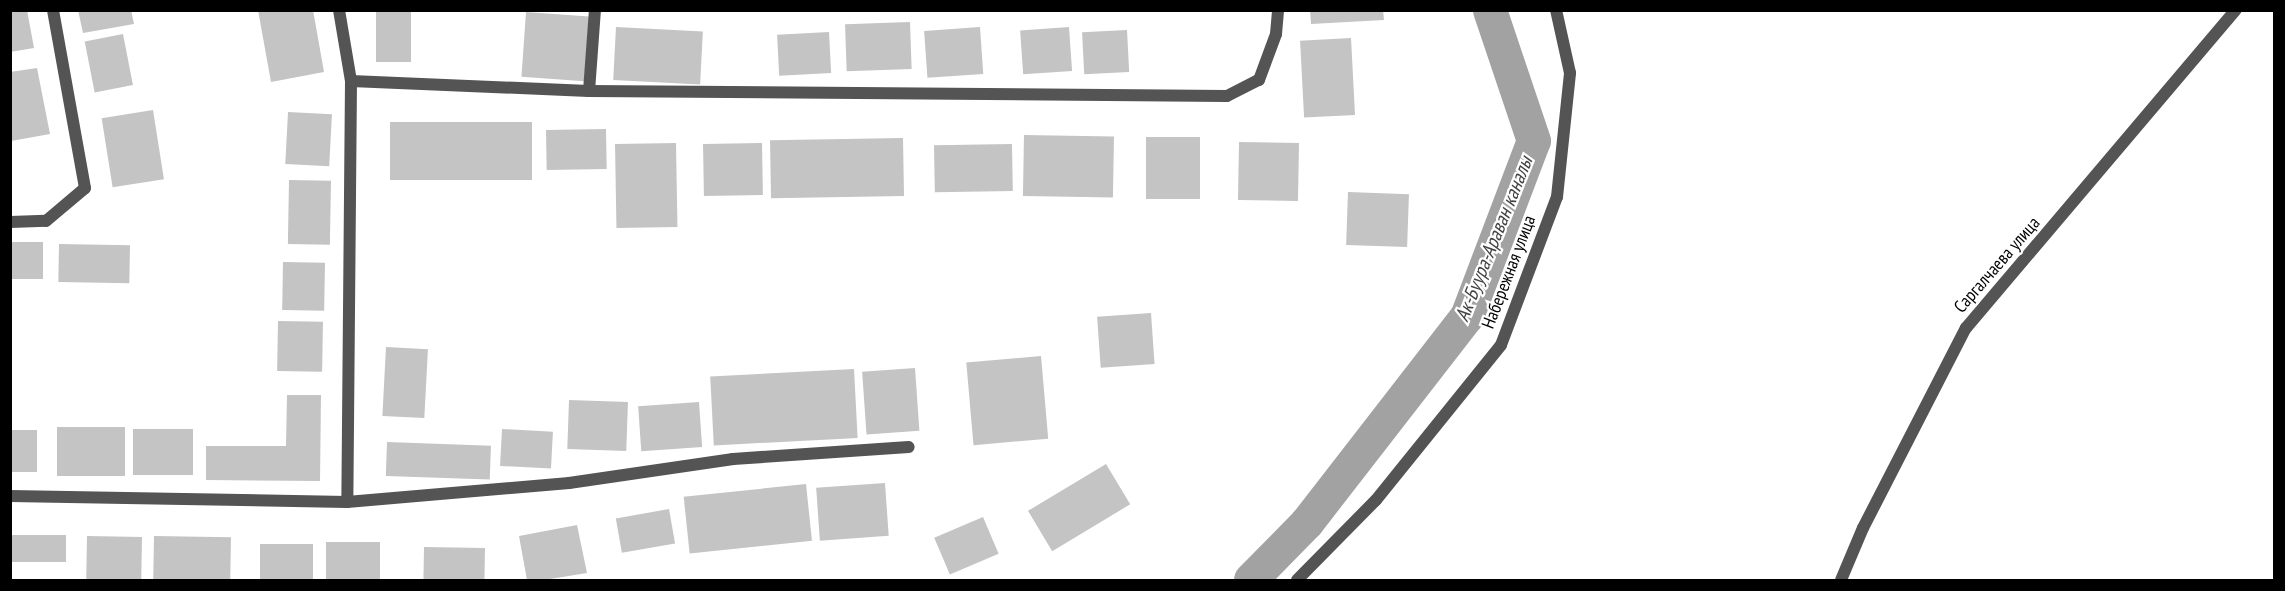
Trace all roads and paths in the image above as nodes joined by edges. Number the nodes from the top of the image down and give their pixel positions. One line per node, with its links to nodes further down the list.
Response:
1 (52, 10): 9 (street)
2 (339, 10): 7 (street)
3 (595, 10): 8 (street)
4 (1278, 10): 8 (street)
5 (1556, 10): 13 (street, Набережная улица)
6 (2236, 10): 14 (street, Саргалчаева улица)
7 (351, 81): 8 (street); 12 (street)
8 (589, 91)
9 (10, 222)
10 (909, 447): 12 (street)
11 (10, 496): 12 (street)
12 (347, 502)
13 (1297, 580)
14 (1841, 580)

